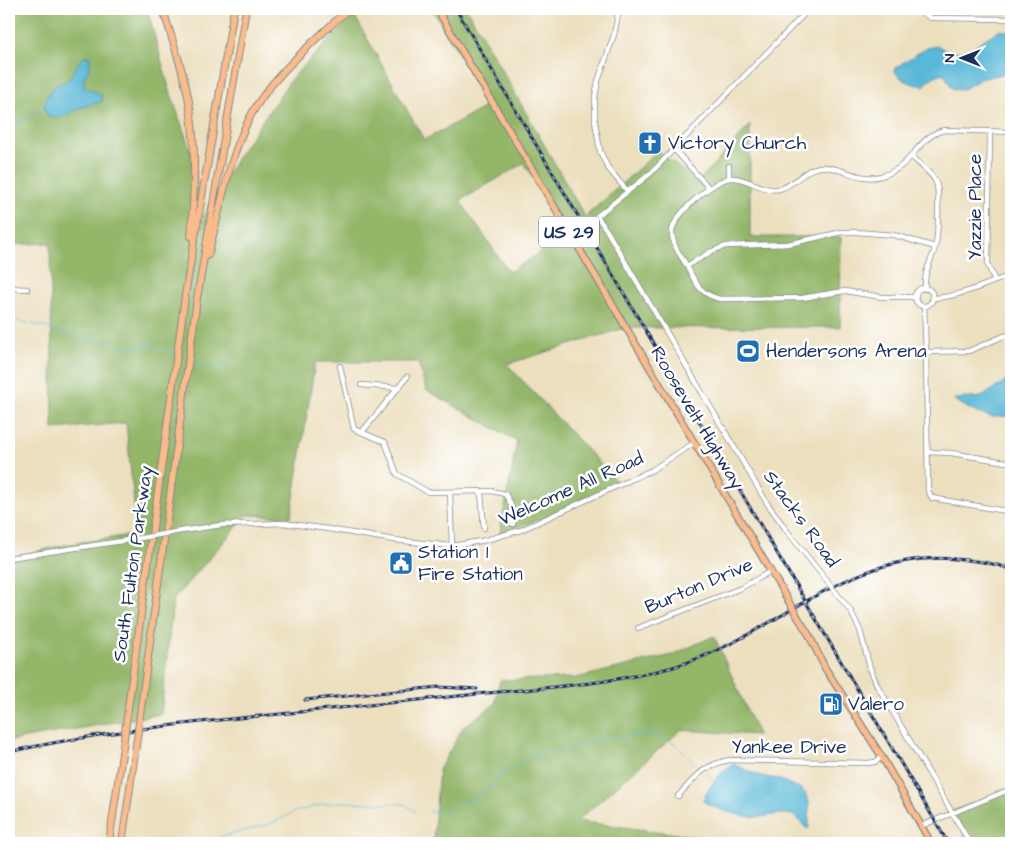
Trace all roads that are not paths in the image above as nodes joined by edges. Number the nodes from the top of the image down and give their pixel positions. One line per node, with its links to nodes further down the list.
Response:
1 (163, 9): 26 (highway)
2 (234, 9): 26 (highway)
3 (246, 9): 30 (highway)
4 (348, 9): 30 (highway)
5 (437, 9): 19 (main road, Roosevelt Highway / US 29)
6 (619, 9): 17 (street)
7 (810, 9): 12 (street)
8 (916, 9): 9 (street)
9 (1011, 19)
10 (990, 132): 11 (street); 13 (street); 23 (street, Yazzie Place)
11 (1011, 132)
12 (674, 150): 16 (street); 17 (street)
13 (912, 157): 15 (street); 20 (street)
14 (729, 166): 15 (street)
15 (729, 178): 16 (street)
16 (709, 188): 21 (street)
17 (628, 192): 18 (street)
18 (596, 216): 19 (street); 54 (street, Stacks Road, bridge)
19 (570, 234): 39 (main road, Roosevelt Highway / US 29)
20 (935, 246): 21 (street); 27 (street)
21 (687, 266): 28 (street)
22 (1011, 275): 23 (street)
23 (995, 281): 29 (street)
24 (9, 288): 25 (street)
25 (27, 289)
26 (186, 289): 56 (highway, South Fulton Parkway, bridge)
27 (924, 289): 28 (street); 29 (street)
28 (916, 297): 31 (street)
29 (933, 298): 31 (street)
30 (197, 300): 57 (highway, South Fulton Parkway, bridge)
31 (924, 306): 33 (street)
32 (1011, 335): 33 (street)
33 (926, 352): 40 (street)
34 (340, 366): 38 (street)
35 (407, 377): 37 (street)
36 (361, 385): 37 (street)
37 (398, 388): 38 (street)
38 (362, 432): 42 (street)
39 (694, 443): 47 (street, Welcome All Road); 49 (main road, Roosevelt Highway / US 29)
40 (928, 452): 41 (street); 44 (street)
41 (1011, 461)
42 (450, 492): 43 (street); 47 (street)
43 (482, 492): 45 (street); 46 (street)
44 (1011, 512)
45 (513, 524)
46 (484, 528)
47 (452, 546): 48 (street, Welcome All Road, bridge)
48 (9, 558)
49 (771, 571): 50 (street, Burton Drive); 51 (main road, Roosevelt Highway / US 29, bridge)
50 (638, 628)
51 (882, 757): 53 (street, Yankee Drive); 55 (main road, Roosevelt Highway / US 29)
52 (1011, 789): 54 (street)
53 (678, 796)
54 (953, 812): 55 (street); 59 (street, Stacks Road)
55 (921, 826): 58 (main road, Roosevelt Highway / US 29)
56 (109, 843)
57 (122, 843)
58 (931, 843)
59 (970, 843)

